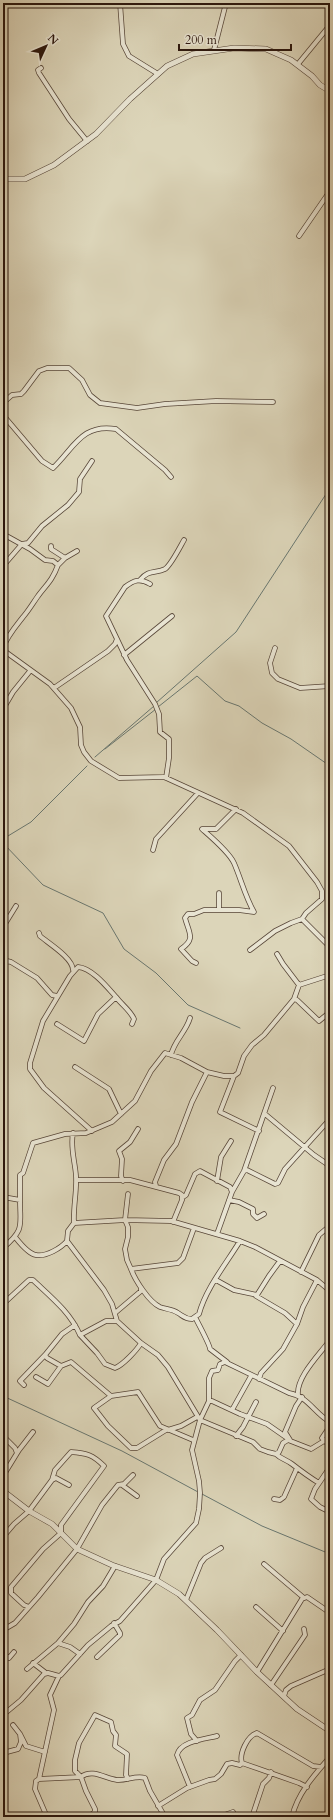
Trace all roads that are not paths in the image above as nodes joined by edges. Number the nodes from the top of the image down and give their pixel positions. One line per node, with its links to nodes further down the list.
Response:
1 (120, 3): 7 (street)
2 (226, 3): 4 (street)
3 (330, 25): 5 (street)
4 (214, 50): 5 (street); 7 (street)
5 (298, 64): 8 (street)
6 (41, 68): 9 (street)
7 (158, 74): 9 (street)
8 (330, 91)
9 (87, 141): 10 (street)
10 (3, 179)
11 (330, 191): 12 (street)
12 (299, 236)
13 (273, 402): 14 (street)
14 (3, 403)
15 (3, 415): 17 (street)
16 (92, 461): 20 (street)
17 (171, 477)
18 (3, 534): 20 (street)
19 (184, 540): 26 (street)
20 (22, 544): 24 (street); 25 (street)
21 (50, 546): 23 (street)
22 (77, 551): 23 (street)
23 (65, 558): 24 (street)
24 (58, 565): 31 (street)
25 (3, 566)
26 (140, 580): 27 (street); 29 (street)
27 (150, 584)
28 (172, 616): 32 (street)
29 (117, 639): 32 (street); 35 (street)
30 (275, 648): 34 (street)
31 (3, 649): 33 (street)
32 (124, 655): 37 (street)
33 (30, 671): 35 (street); 36 (street)
34 (330, 686)
35 (54, 688): 37 (street)
36 (3, 709)
37 (166, 778): 38 (street)
38 (198, 793): 39 (street); 40 (street)
39 (236, 809): 43 (street); 44 (street)
40 (153, 850)
41 (219, 893): 43 (street)
42 (16, 906): 45 (street)
43 (219, 910): 50 (street)
44 (302, 919): 47 (street); 48 (street)
45 (3, 927)
46 (39, 933): 52 (street)
47 (330, 947)
48 (250, 950)
49 (278, 954): 54 (street)
50 (196, 963)
51 (3, 968): 55 (street)
52 (73, 970): 55 (street); 56 (street)
53 (330, 975): 54 (street)
54 (299, 985): 57 (street)
55 (57, 996): 71 (street)
56 (116, 997): 60 (street); 61 (street)
57 (294, 999): 58 (street); 65 (street)
58 (330, 1012)
59 (190, 1018): 62 (street)
60 (57, 1024)
61 (132, 1024)
62 (171, 1055): 64 (street); 67 (street)
63 (75, 1067): 67 (street)
64 (207, 1072): 65 (street); 81 (street)
65 (234, 1076): 72 (street)
66 (273, 1088): 68 (street)
67 (121, 1114): 71 (street)
68 (265, 1114): 72 (street); 75 (street)
69 (330, 1119): 75 (street)
70 (138, 1129): 79 (street)
71 (92, 1131): 73 (street)
72 (259, 1131): 77 (street)
73 (73, 1133): 78 (street); 86 (street)
74 (231, 1141): 80 (street)
75 (305, 1146): 76 (street); 77 (street)
76 (330, 1166)
77 (244, 1171): 82 (street)
78 (76, 1180): 79 (street); 91 (street)
79 (123, 1181): 81 (street)
80 (217, 1181): 82 (street); 85 (street)
81 (156, 1186): 85 (street)
82 (232, 1192): 87 (street)
83 (128, 1194): 89 (street)
84 (3, 1197): 86 (street)
85 (182, 1197): 90 (street)
86 (20, 1200): 95 (street)
87 (229, 1200): 88 (street); 94 (street)
88 (264, 1214)
89 (125, 1220): 90 (street); 91 (street); 100 (street)
90 (173, 1222): 92 (street)
91 (74, 1223): 96 (street)
92 (194, 1228): 94 (street); 100 (street)
93 (330, 1232): 101 (street)
94 (216, 1234): 97 (street)
95 (15, 1237): 96 (street); 98 (street)
96 (67, 1241): 108 (street)
97 (240, 1241): 99 (street); 102 (street)
98 (3, 1248)
99 (280, 1262): 101 (street); 106 (street)
100 (131, 1269): 104 (street)
101 (301, 1272): 103 (street)
102 (216, 1280): 106 (street); 109 (street)
103 (317, 1280): 105 (street); 111 (street)
104 (141, 1287): 108 (street); 109 (street)
105 (330, 1291)
106 (256, 1296): 111 (street)
107 (3, 1304): 112 (street)
108 (115, 1313): 110 (street)
109 (195, 1317): 117 (street)
110 (117, 1321): 113 (street); 115 (street)
111 (297, 1324): 121 (street)
112 (75, 1325): 113 (street); 116 (street)
113 (80, 1335): 115 (street)
114 (330, 1340): 123 (street)
115 (141, 1343): 130 (street)
116 (45, 1355): 118 (street); 122 (street)
117 (232, 1364): 119 (street); 126 (street)
118 (61, 1366): 120 (street); 124 (street)
119 (251, 1376): 121 (street); 128 (street)
120 (36, 1377)
121 (259, 1379): 123 (street)
122 (24, 1385)
123 (298, 1395): 125 (street)
124 (111, 1396): 133 (street); 133 (street)
125 (302, 1397): 131 (street); 138 (street)
126 (209, 1402): 128 (street); 130 (street)
127 (256, 1402): 129 (street)
128 (232, 1410): 129 (street)
129 (248, 1416): 136 (street); 138 (street)
130 (198, 1419): 133 (street); 136 (street); 137 (street)
131 (330, 1422)
132 (330, 1426): 139 (street)
133 (167, 1430): 137 (street)
134 (33, 1432): 141 (street)
135 (3, 1436): 141 (street)
136 (236, 1436): 142 (street)
137 (193, 1440): 164 (street)
138 (290, 1440): 139 (street); 142 (street)
139 (324, 1441): 140 (street)
140 (330, 1446)
141 (17, 1454): 145 (street)
142 (276, 1454): 144 (street)
143 (330, 1467): 148 (street)
144 (297, 1468): 148 (street); 153 (street)
145 (3, 1476)
146 (132, 1476): 150 (street)
147 (52, 1480): 149 (street); 154 (street); 158 (street)
148 (319, 1483): 155 (street)
149 (69, 1485)
150 (122, 1485): 152 (street); 161 (street)
151 (3, 1491): 154 (street)
152 (137, 1496)
153 (274, 1499)
154 (29, 1511): 157 (street); 158 (street)
155 (330, 1512)
156 (3, 1530): 157 (street)
157 (8, 1531): 159 (street)
158 (61, 1533): 161 (street); 167 (street)
159 (3, 1537)
160 (221, 1548): 166 (street)
161 (77, 1549): 163 (street); 167 (street)
162 (264, 1564): 165 (street)
163 (115, 1566): 164 (street); 174 (street)
164 (156, 1580): 166 (street); 170 (street)
165 (304, 1598): 169 (street); 173 (street)
166 (186, 1600): 178 (street)
167 (29, 1607): 172 (street)
168 (256, 1607): 173 (street)
169 (326, 1610)
170 (114, 1623): 177 (street); 179 (street)
171 (304, 1629): 186 (street)
172 (3, 1630)
173 (283, 1631): 183 (street)
174 (58, 1643): 177 (street); 180 (street)
175 (3, 1652): 176 (street)
176 (14, 1652)
177 (80, 1654): 185 (street)
178 (241, 1655): 183 (street); 193 (street)
179 (97, 1657)
180 (33, 1663): 181 (street); 184 (street)
181 (27, 1669)
182 (330, 1669): 187 (street)
183 (257, 1672): 186 (street)
184 (46, 1673): 185 (street); 188 (street)
185 (59, 1676): 194 (street)
186 (271, 1685): 187 (street)
187 (284, 1696): 190 (street)
188 (3, 1715)
189 (13, 1725): 191 (street)
190 (330, 1731)
191 (20, 1734): 194 (street); 195 (street)
192 (217, 1736): 193 (street)
193 (197, 1741): 203 (street)
194 (45, 1752): 201 (street)
195 (3, 1753)
196 (330, 1757): 198 (street)
197 (242, 1763): 198 (street); 199 (street); 203 (street)
198 (321, 1767): 204 (street)
199 (271, 1772): 204 (street); 213 (street)
200 (81, 1777): 201 (street); 202 (street); 202 (street); 211 (street)
201 (39, 1779): 210 (street)
202 (128, 1779): 205 (street)
203 (190, 1787): 205 (street)
204 (307, 1788): 214 (street)
205 (158, 1806): 208 (street)
206 (3, 1808): 209 (street)
207 (233, 1812): 212 (street)
208 (163, 1816)
209 (7, 1817)
210 (47, 1817)
211 (88, 1817)
212 (219, 1817)
213 (252, 1817)
214 (292, 1817)

